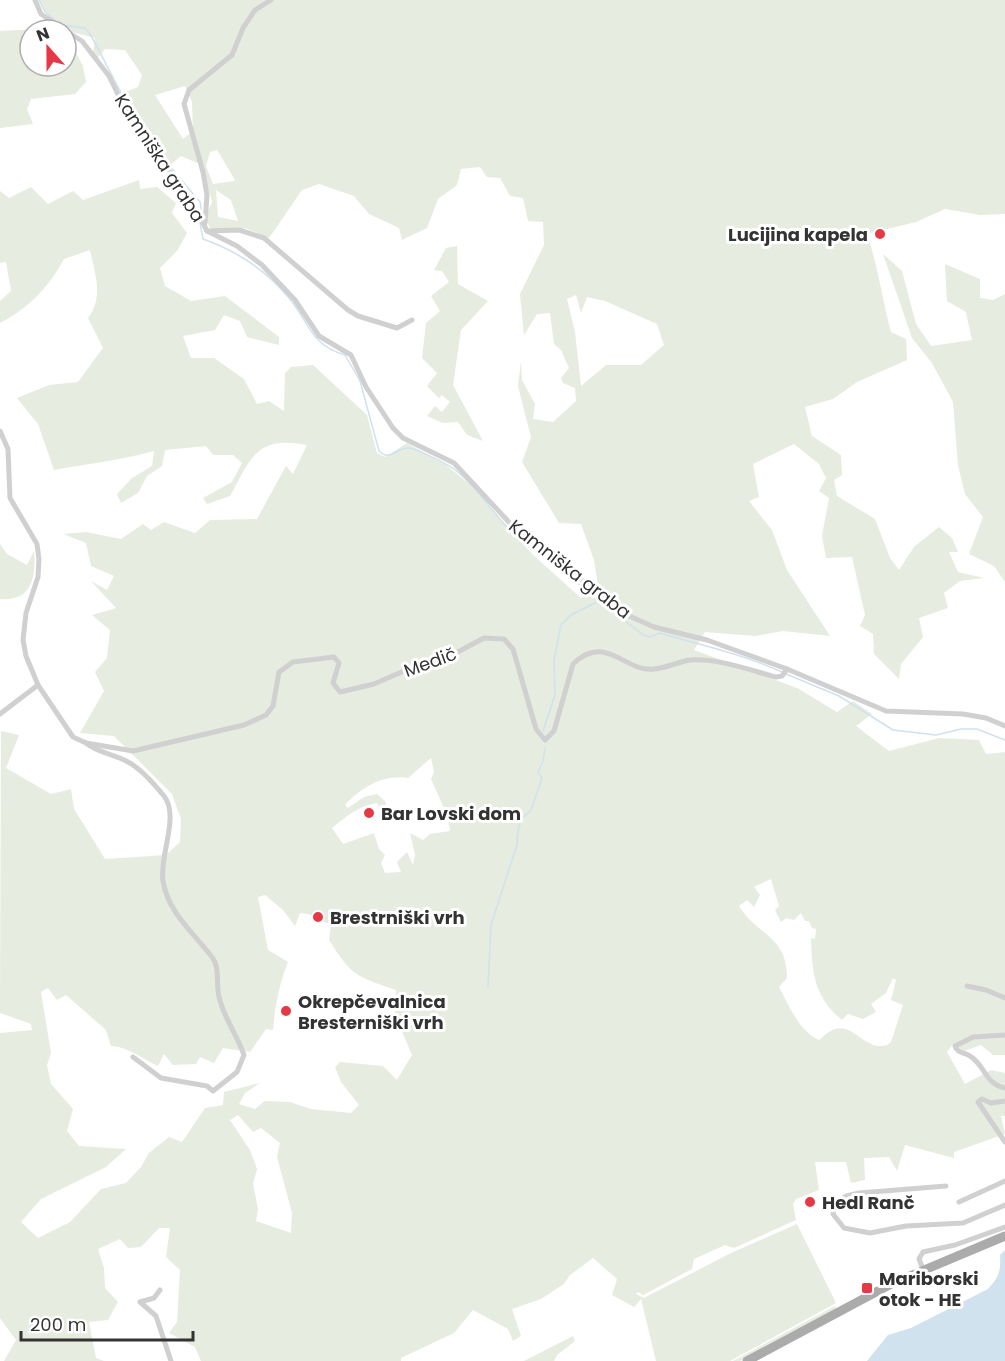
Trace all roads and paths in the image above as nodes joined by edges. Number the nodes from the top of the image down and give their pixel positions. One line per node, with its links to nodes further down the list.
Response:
1 (35, 0): 3 (street, Kamniška graba)
2 (271, 0): 5 (street)
3 (47, 18)
4 (78, 38): 5 (street, Kamniška graba)
5 (205, 226): 6 (street, Kamniška graba); 8 (street, Kamniška graba)
6 (412, 320)
7 (0, 431): 9 (street, Medič)
8 (785, 672): 11 (street, Kamniška graba); 12 (street, Medič)
9 (39, 685): 10 (street); 12 (street, Medič)
10 (0, 714)
11 (1005, 726)
12 (86, 743): 16 (street)
13 (967, 986): 14 (street)
14 (1005, 998)
15 (1005, 1035): 17 (street)
16 (133, 1057)
17 (1005, 1088)
18 (1005, 1101): 19 (street)
19 (1005, 1142)
20 (1005, 1181): 22 (street)
21 (946, 1186): 23 (street)
22 (959, 1202)
23 (1005, 1205)
24 (1005, 1227): 26 (street)
25 (1005, 1236): 26 (main road)
26 (923, 1269): 29 (main road)
27 (159, 1290): 28 (street)
28 (171, 1361)
29 (747, 1361)

